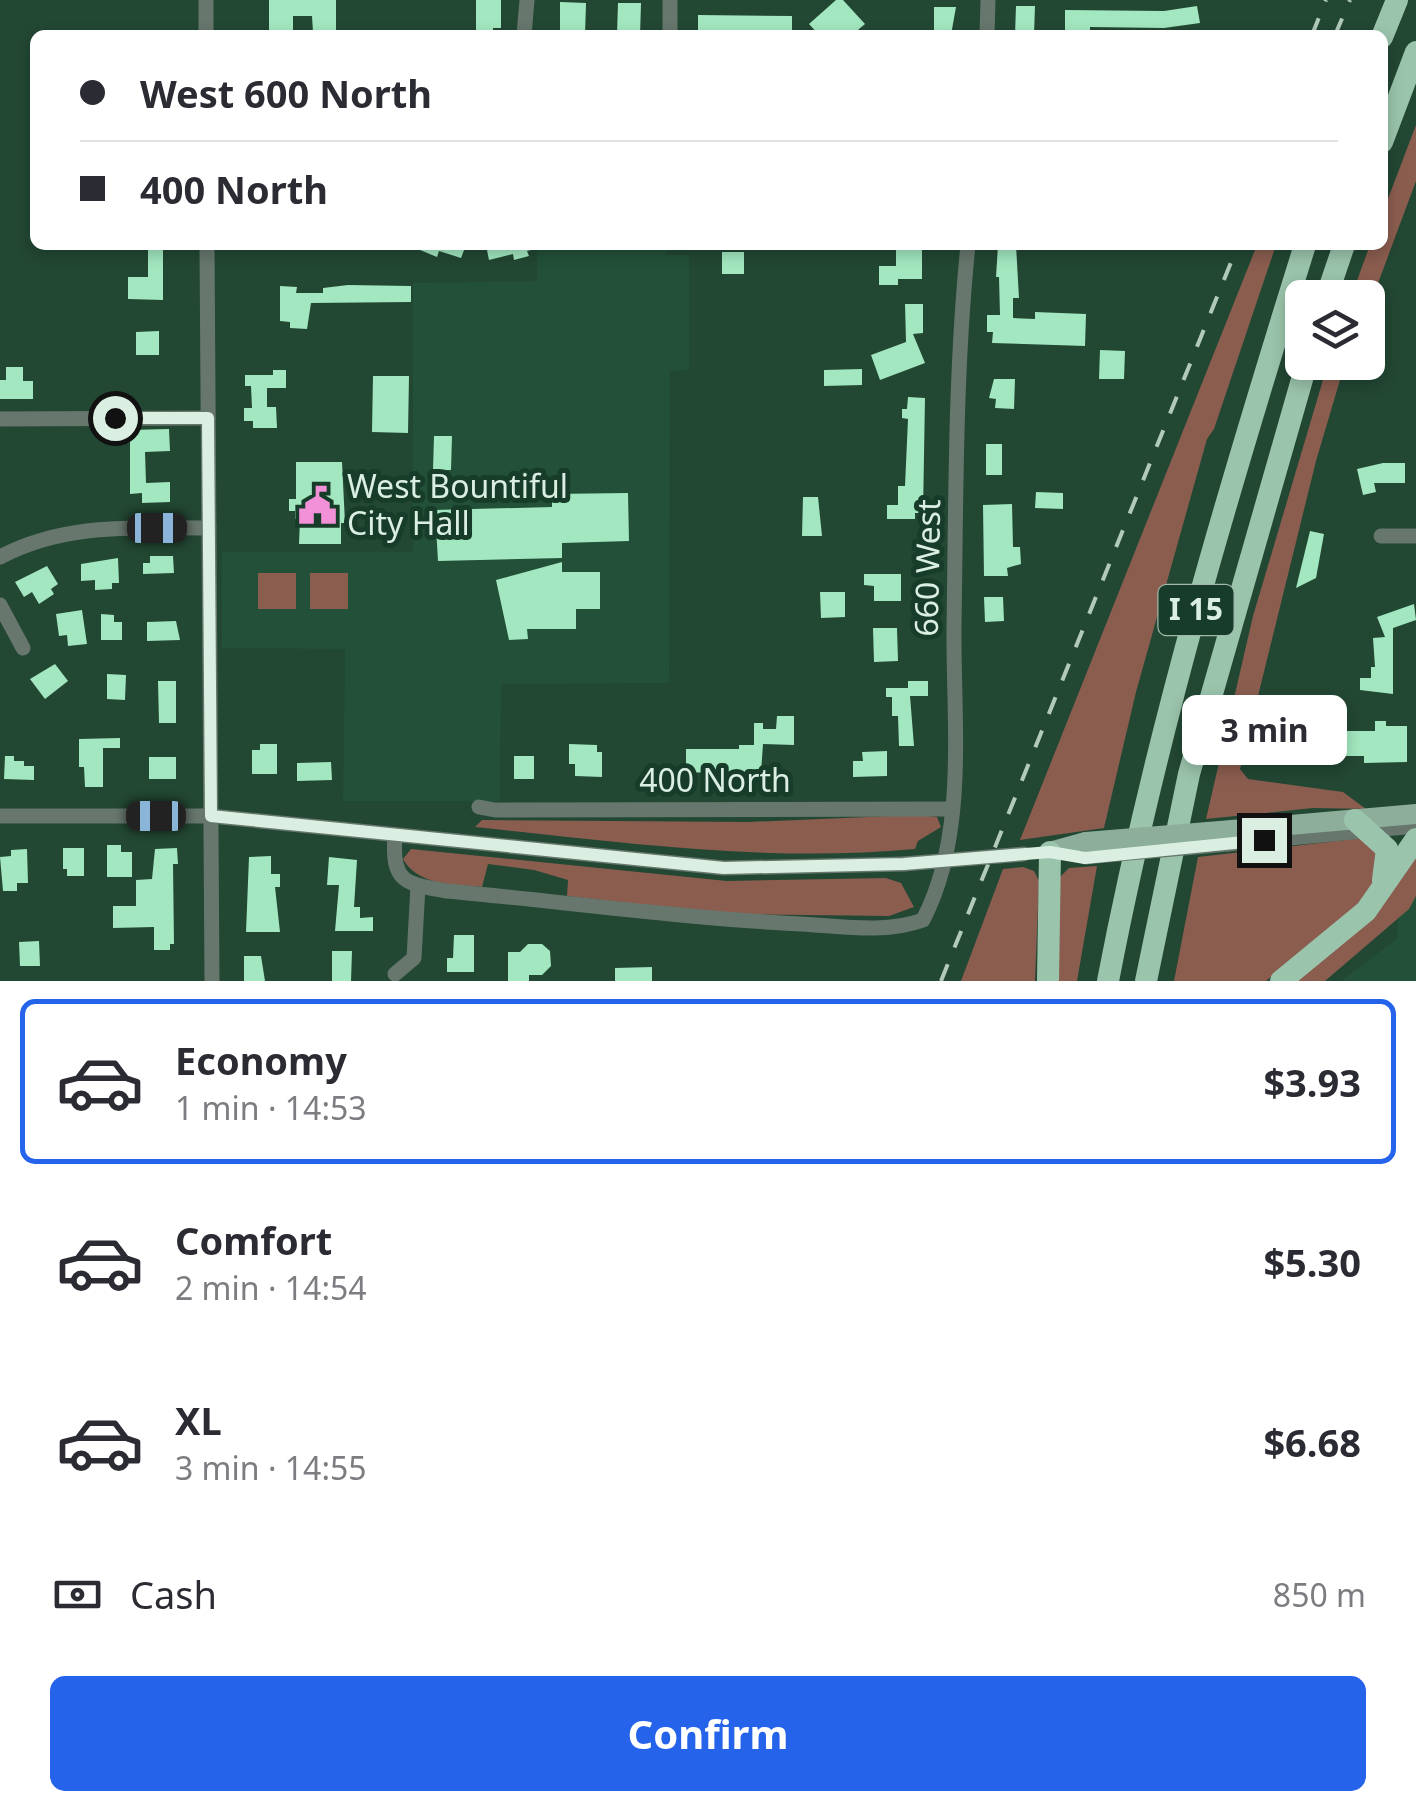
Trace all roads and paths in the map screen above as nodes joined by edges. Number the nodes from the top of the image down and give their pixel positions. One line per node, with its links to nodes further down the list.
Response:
1 (206, 0): 6 (street)
2 (527, 0): 7 (street)
3 (670, 0): 8 (street)
4 (988, 0): 9 (street)
5 (1396, 0): 10 (highway)
6 (206, 30)
7 (524, 30)
8 (670, 30)
9 (987, 30)
10 (1385, 30)
11 (1416, 52): 12 (highway)
12 (1388, 126)
13 (208, 250): 19 (street)
14 (968, 250): 28 (street, 660 West)
15 (1303, 250): 42 (highway, I 15)
16 (1342, 250): 17 (highway)
17 (1332, 280)
18 (1302, 380): 43 (highway, I 15)
19 (208, 418): 20 (street); 21 (street)
20 (0, 419)
21 (209, 528): 24 (street); 31 (street)
22 (1381, 536): 23 (street)
23 (1416, 536)
24 (0, 557)
25 (0, 605): 26 (street)
26 (23, 648)
27 (479, 806): 28 (street, 400 North)
28 (952, 809): 37 (street, 660 West)
29 (1416, 814): 32 (main road)
30 (0, 816): 31 (street)
31 (211, 816): 34 (street); 40 (street)
32 (1362, 825): 33 (street); 36 (main road, bridge); 38 (highway)
33 (1416, 826)
34 (395, 837): 36 (street, bridge); 37 (street)
35 (1416, 840): 38 (highway)
36 (1050, 852): 41 (highway)
37 (418, 886): 39 (street)
38 (1379, 893): 44 (highway)
39 (395, 974)
40 (212, 981)
41 (1048, 981)
42 (1108, 981)
43 (1146, 981)
44 (1281, 981)

